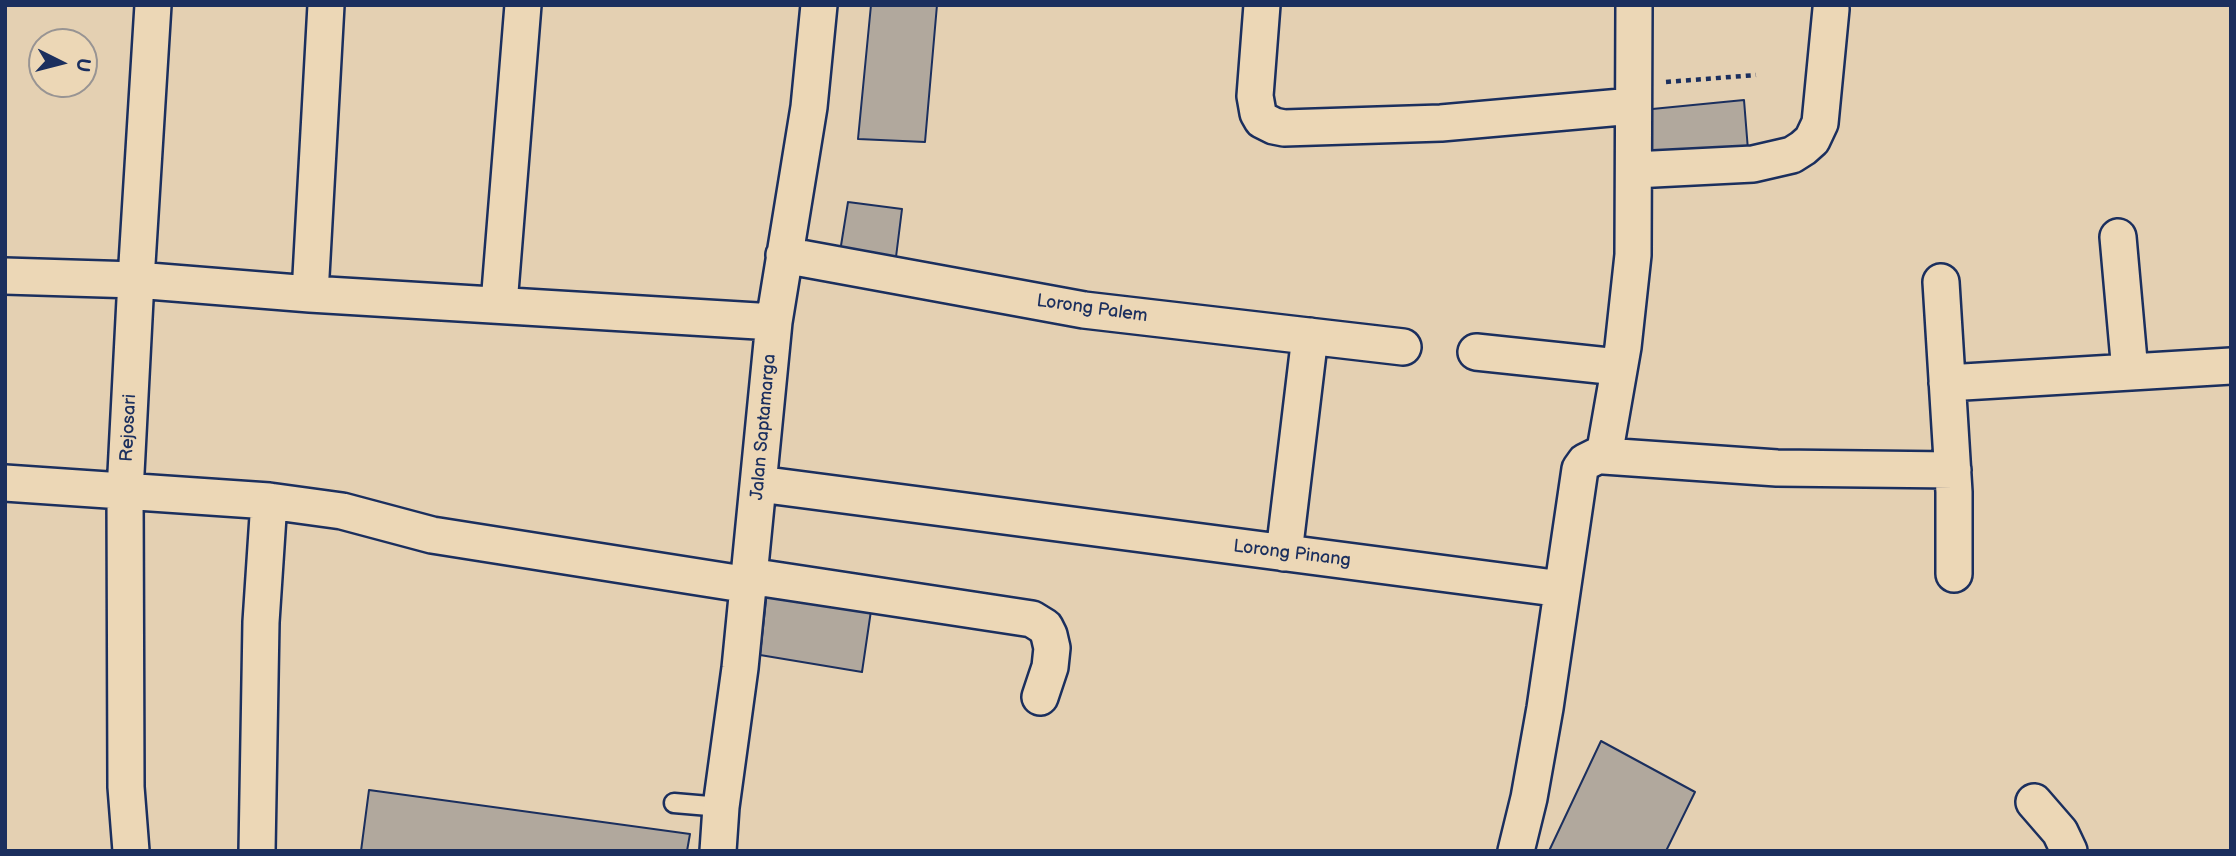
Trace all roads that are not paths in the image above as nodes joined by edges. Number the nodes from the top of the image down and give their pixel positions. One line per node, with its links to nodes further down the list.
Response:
1 (153, 5): 13 (street, Rejosari)
2 (326, 5): 15 (street)
3 (523, 5): 16 (street)
4 (819, 5): 11 (street, Jalan Saptamarga)
5 (1262, 5): 8 (street)
6 (1634, 5): 8 (street)
7 (1831, 9): 9 (street)
8 (1633, 95): 9 (street)
9 (1634, 170): 22 (street)
10 (2118, 237): 23 (street)
11 (784, 255): 17 (street, Jalan Saptamarga); 18 (street, Lorong Palem)
12 (5, 276): 13 (street)
13 (136, 280): 15 (street); 29 (street, Rejosari)
14 (1941, 282): 24 (street)
15 (310, 294): 16 (street)
16 (499, 304): 17 (street)
17 (774, 322): 28 (street, Jalan Saptamarga)
18 (1310, 335): 19 (street, Lorong Palem); 31 (street)
19 (1403, 347)
20 (1476, 352): 22 (street)
21 (2231, 366): 23 (street)
22 (1618, 367): 25 (street)
23 (2130, 372): 24 (street)
24 (1947, 383): 26 (street)
25 (1604, 456): 26 (street); 34 (street)
26 (1953, 470): 32 (street)
27 (5, 484): 29 (street)
28 (759, 484): 31 (street, Lorong Pinang); 33 (street, Jalan Saptamarga)
29 (125, 492): 30 (street); 39 (street, Rejosari)
30 (270, 501): 33 (street); 40 (street)
31 (1284, 553): 34 (street, Lorong Pinang)
32 (1954, 573)
33 (749, 581): 35 (street); 38 (street, Jalan Saptamarga)
34 (1562, 589): 42 (street)
35 (1040, 697)
36 (2035, 802): 43 (street)
37 (674, 803): 38 (lane)
38 (721, 807): 41 (street, Jalan Saptamarga)
39 (131, 851)
40 (257, 851)
41 (718, 851)
42 (1516, 851)
43 (2069, 851)

